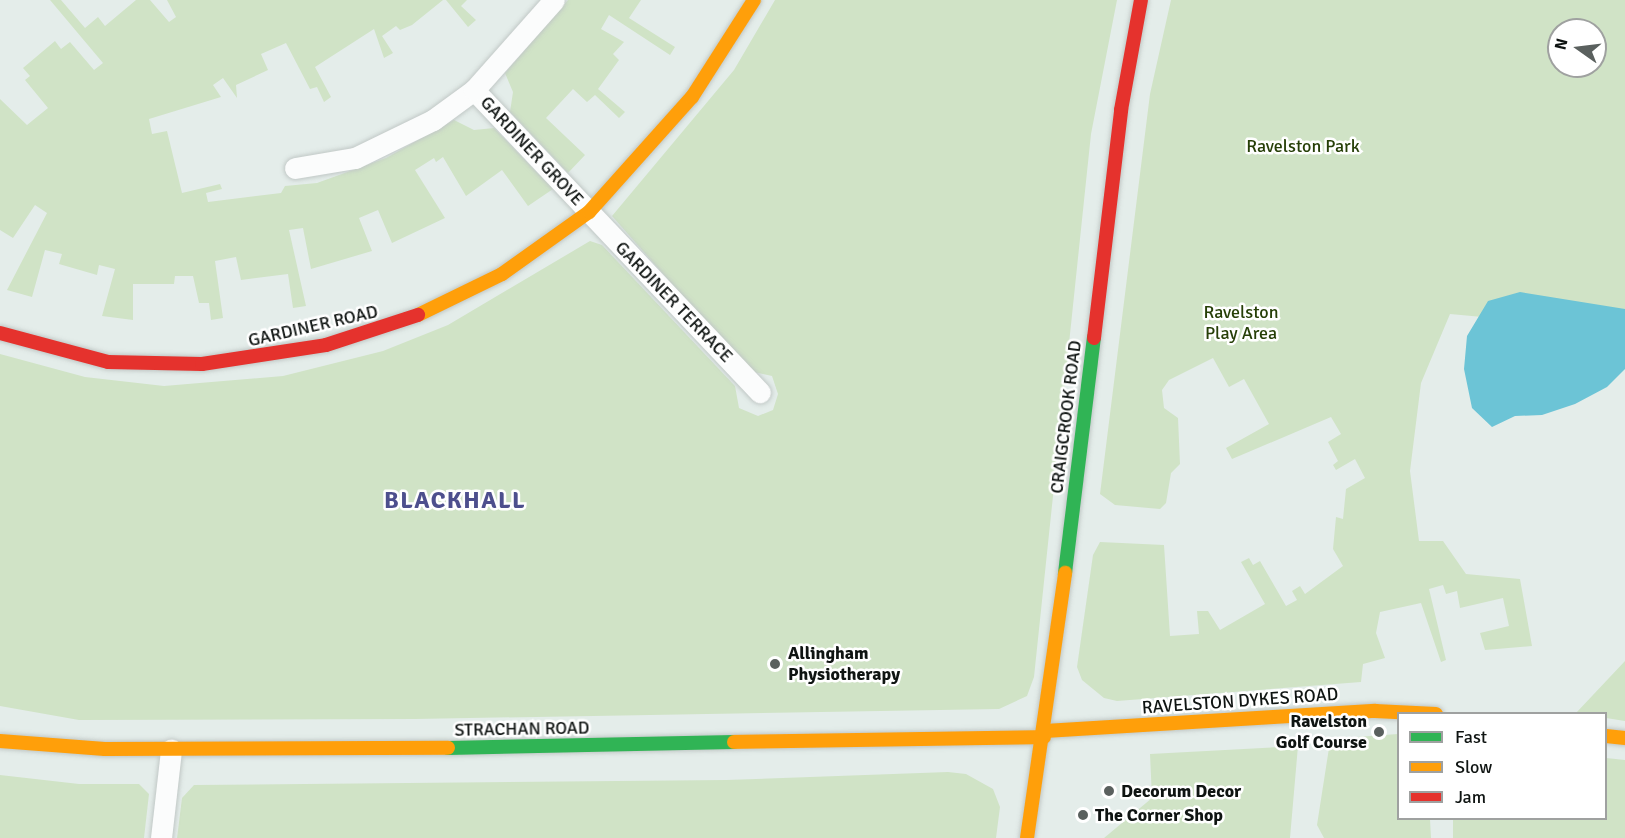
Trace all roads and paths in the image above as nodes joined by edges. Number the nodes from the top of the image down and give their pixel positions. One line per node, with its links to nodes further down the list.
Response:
1 (554, 0): 4 (street, GARDINER GROVE)
2 (754, 0): 6 (street, GARDINER ROAD)
3 (1142, 0): 10 (street, CRAIGCROOK ROAD)
4 (474, 90): 5 (street, GARDINER GROVE); 6 (street, GARDINER GROVE)
5 (295, 168)
6 (589, 212): 7 (street, GARDINER ROAD); 8 (street, GARDINER TERRACE)
7 (0, 333)
8 (760, 392)
9 (1397, 712): 10 (street, RAVELSTON DYKES ROAD)
10 (1045, 734): 14 (street, STRACHAN ROAD); 16 (street, CRAIGCROOK ROAD)
11 (1607, 736): 12 (street)
12 (1625, 738)
13 (0, 741): 14 (street, STRACHAN ROAD)
14 (171, 750): 15 (street)
15 (161, 838)
16 (1027, 838)

